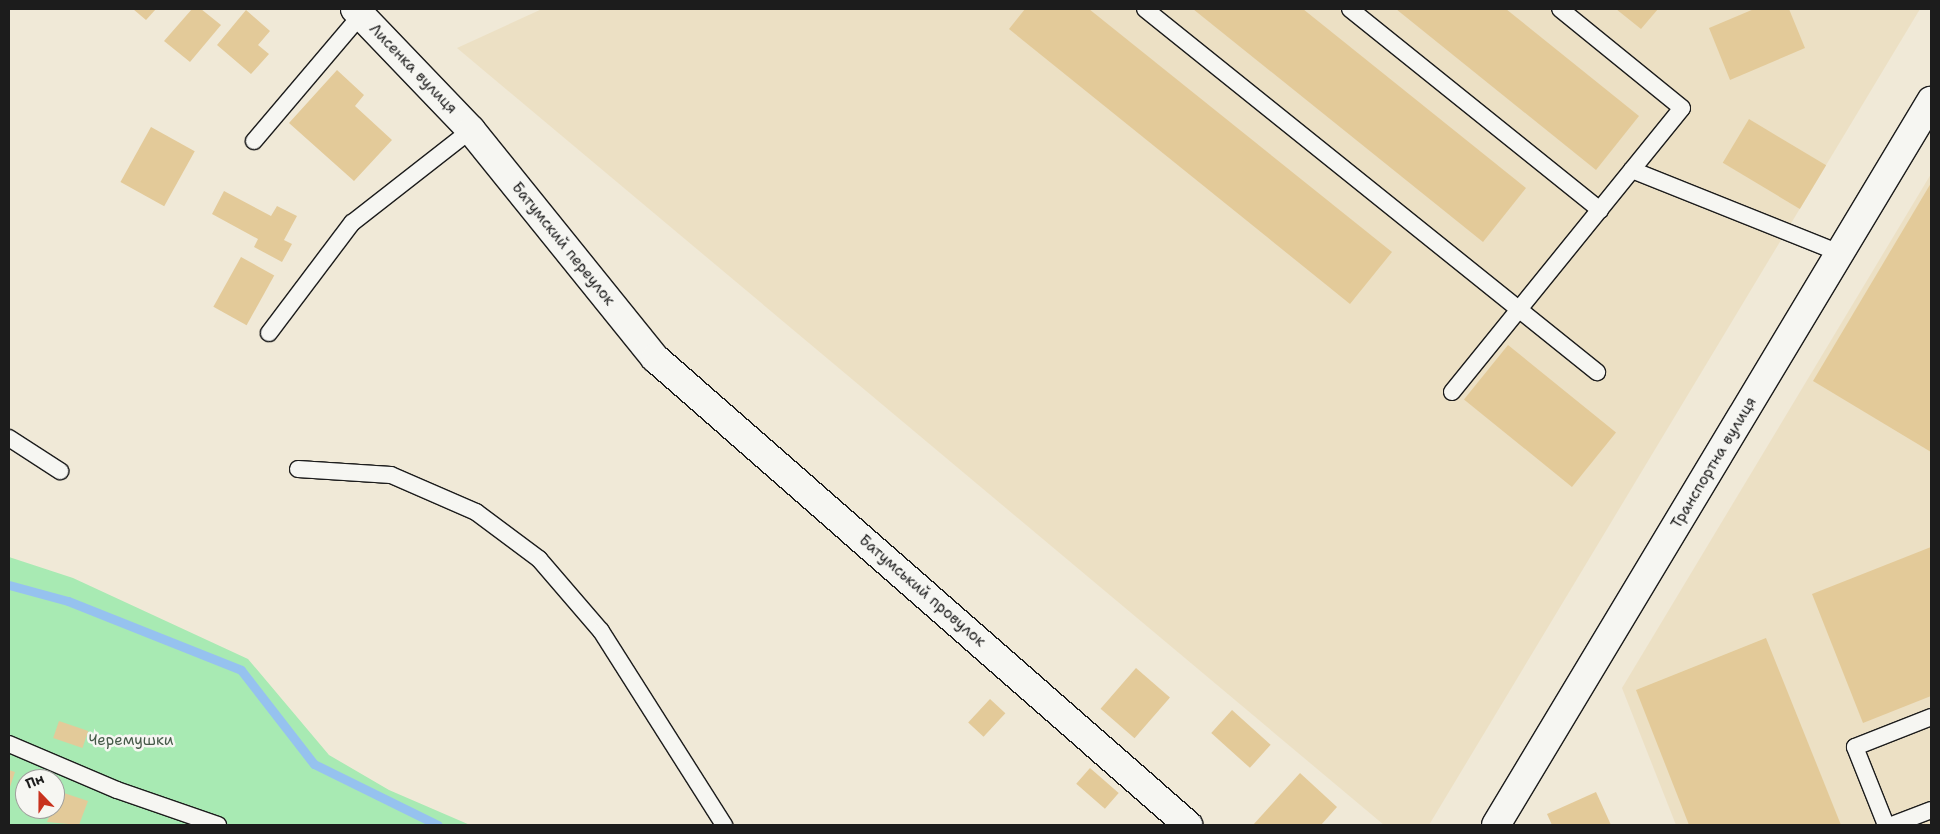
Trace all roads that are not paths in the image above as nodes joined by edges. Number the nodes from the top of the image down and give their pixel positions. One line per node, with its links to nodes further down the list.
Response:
1 (1145, 9): 11 (lane)
2 (1350, 9): 9 (lane)
3 (1560, 9): 8 (lane)
4 (358, 12): 6 (street, Лисенка вулиця); 7 (lane)
5 (1931, 100): 10 (street, Транспортна вулиця)
6 (471, 130): 12 (lane); 13 (street, Батумский переулок)
7 (254, 141)
8 (1632, 170): 9 (lane); 10 (lane)
9 (1600, 210): 11 (lane)
10 (1840, 253): 22 (street, Транспортна вулиця)
11 (1519, 310): 14 (lane); 15 (lane)
12 (269, 333)
13 (655, 358): 25 (street, Батумський провулок)
14 (1597, 372)
15 (1452, 392)
16 (9, 438): 18 (lane)
17 (298, 469): 24 (lane)
18 (60, 472)
19 (1931, 717): 26 (lane)
20 (9, 744): 23 (lane)
21 (1931, 810): 27 (lane)
22 (1506, 820)
23 (218, 825)
24 (724, 825)
25 (1188, 825)
26 (1886, 825)
27 (1892, 825)

